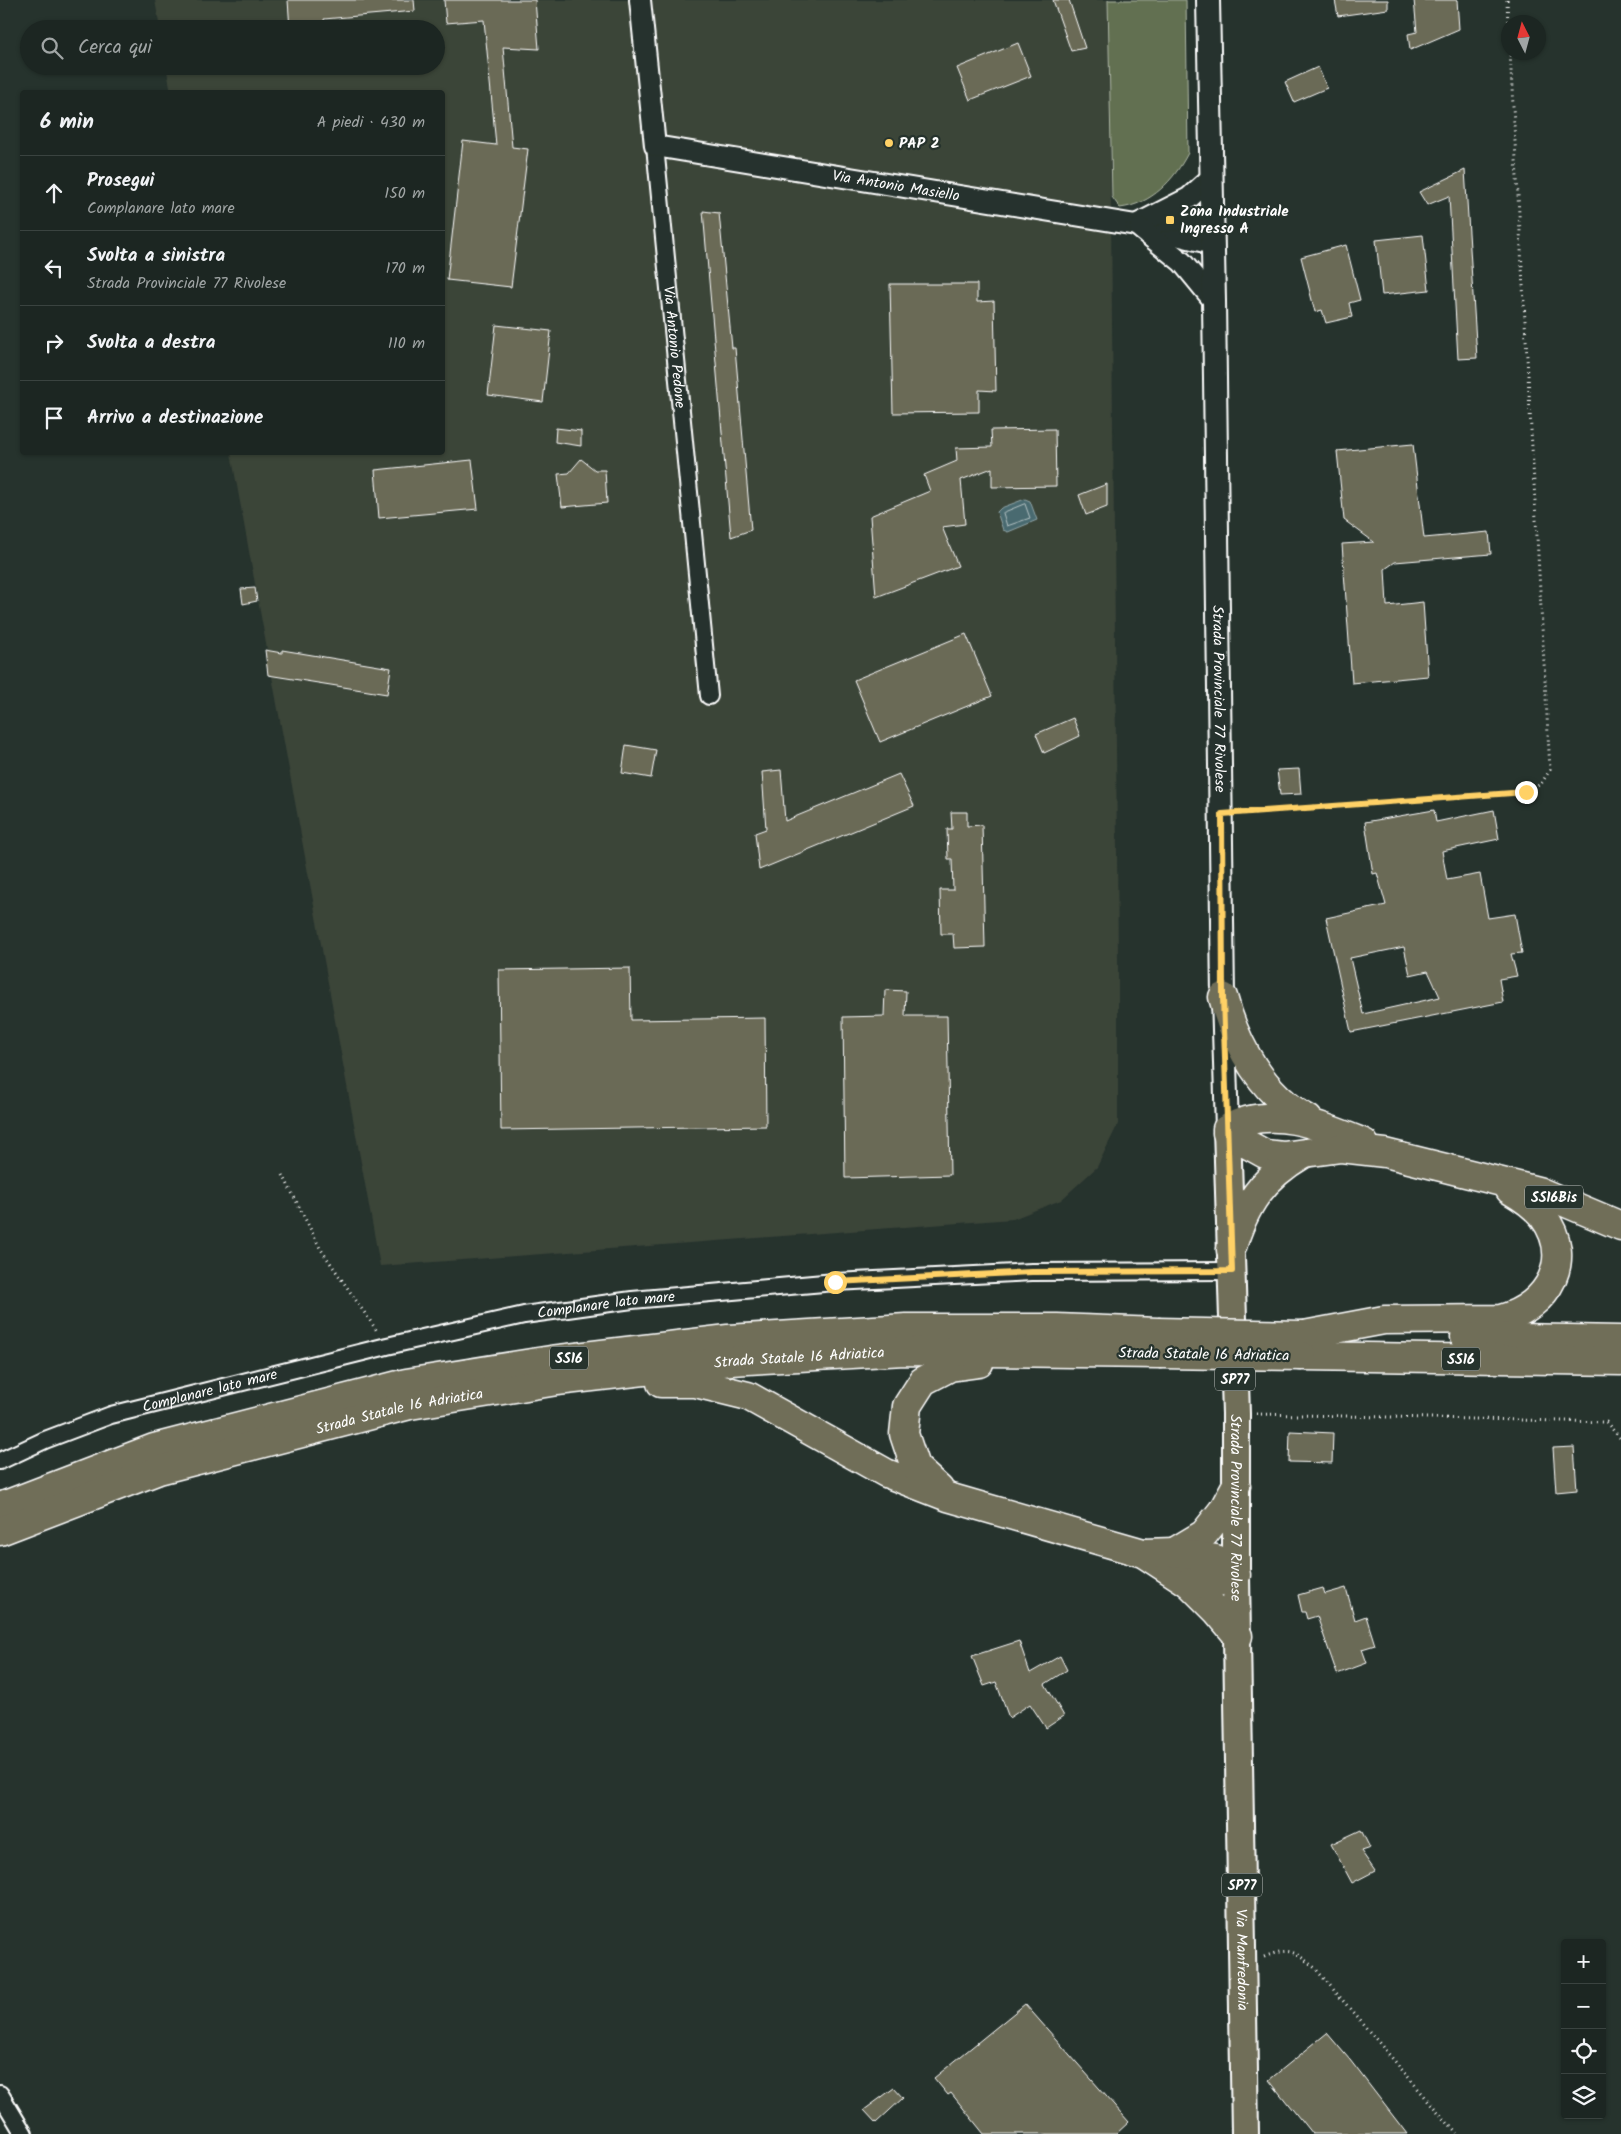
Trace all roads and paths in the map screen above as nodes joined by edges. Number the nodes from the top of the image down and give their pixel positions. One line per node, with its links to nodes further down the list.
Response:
1 (640, 0): 6 (street, Via Antonio Pedone)
2 (1208, 0): 7 (main road, Strada Provinciale 77 Rivolese / SP77)
3 (1507, 0): 4 (path)
4 (1508, 15)
5 (1510, 60): 13 (path)
6 (655, 146): 9 (street, Via Antonio Masiello); 12 (street, Via Antonio Pedone)
7 (1211, 178): 8 (main road, Strada Provinciale 77 Rivolese / SP77); 9 (street)
8 (1212, 216): 9 (street); 10 (main road, Strada Provinciale 77 Rivolese / SP77)
9 (1136, 225): 10 (street); 11 (street)
10 (1213, 244): 11 (main road, Strada Provinciale 77 Rivolese / SP77)
11 (1214, 301): 13 (main road, Strada Provinciale 77 Rivolese / SP77)
12 (709, 696)
13 (1222, 814): 14 (main road, Strada Provinciale 77 Rivolese / SP77)
14 (1223, 997): 15 (highway); 16 (main road, Strada Provinciale 77 Rivolese / SP77)
15 (1332, 1130): 16 (highway); 18 (highway)
16 (1227, 1131): 17 (highway); 22 (main road, Strada Provinciale 77 Rivolese / SP77)
17 (1303, 1154): 18 (highway); 22 (highway)
18 (1401, 1157): 20 (highway)
19 (283, 1175): 26 (path)
20 (1483, 1178): 21 (highway, SS16Bis); 25 (highway)
21 (1621, 1226)
22 (1231, 1260): 26 (street, Complanare lato mare); 30 (main road, Strada Provinciale 77 Rivolese / SP77)
23 (1621, 1340): 25 (highway, Strada Statale 16 Adriatica / SS16)
24 (1158, 1343): 25 (highway, Strada Statale 16 Adriatica / SS16, bridge); 27 (highway, Strada Statale 16 Adriatica / SS16); 35 (highway, Strada Statale 16 Adriatica / SS16)
25 (1303, 1345): 28 (highway, Strada Statale 16 Adriatica / SS16)
26 (387, 1346): 32 (street, Complanare lato mare)
27 (1057, 1351): 29 (highway, Strada Statale 16 Adriatica / SS16); 34 (highway)
28 (1621, 1361)
29 (557, 1381): 34 (highway); 36 (highway, Strada Statale 16 Adriatica / SS16)
30 (1236, 1414): 31 (path); 33 (main road, Strada Provinciale 77 Rivolese / SP77)
31 (1621, 1439)
32 (0, 1461)
33 (1236, 1486): 37 (highway); 39 (main road, Strada Provinciale 77 Rivolese / SP77)
34 (948, 1497): 38 (highway)
35 (0, 1507)
36 (0, 1531)
37 (1174, 1552): 38 (highway); 39 (highway)
38 (1143, 1553): 40 (highway)
39 (1236, 1575): 40 (highway); 41 (main road, Strada Provinciale 77 Rivolese / SP77)
40 (1189, 1583): 41 (highway)
41 (1238, 1636): 42 (main road, Via Manfredonia / SP77)
42 (1243, 1966): 45 (main road, Via Manfredonia / SP77); 46 (path)
43 (0, 2094): 44 (street)
44 (24, 2134)
45 (1245, 2134)
46 (1457, 2134)

